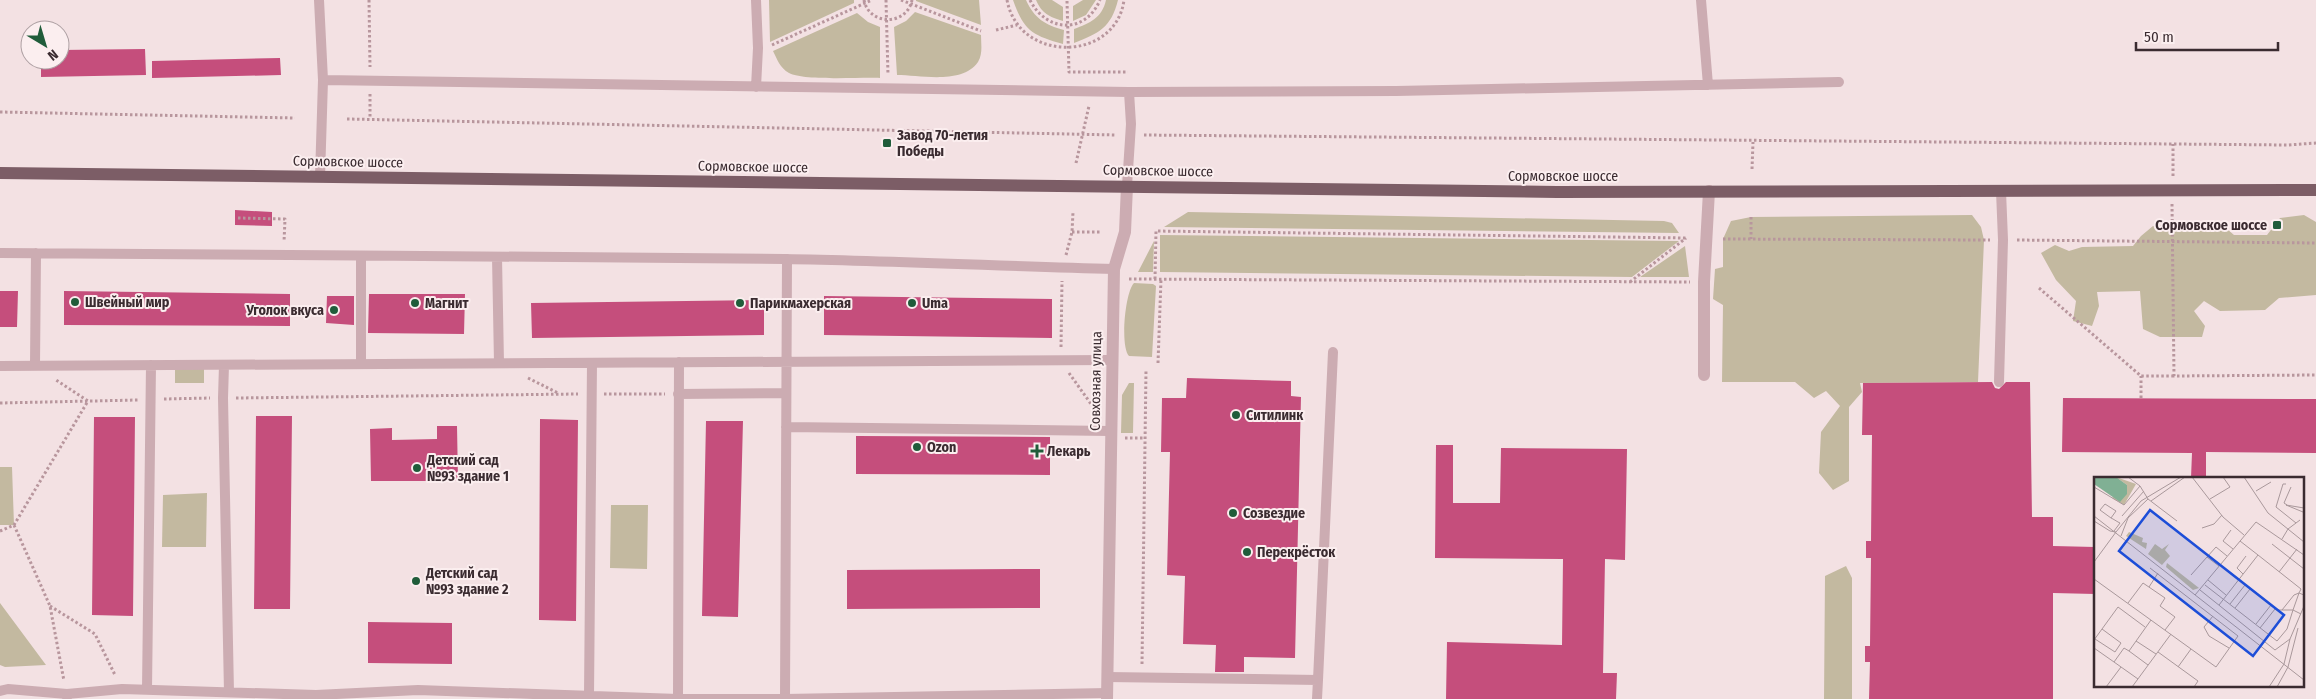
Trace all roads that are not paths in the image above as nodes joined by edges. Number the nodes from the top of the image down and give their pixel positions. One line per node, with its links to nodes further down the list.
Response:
1 (319, 0): 4 (lane)
2 (756, 0): 7 (lane)
3 (1701, 0): 6 (lane)
4 (323, 80): 7 (lane); 10 (lane)
5 (1839, 82): 6 (lane)
6 (1708, 85): 8 (lane)
7 (756, 87): 8 (lane)
8 (1129, 92): 11 (lane)
9 (0, 173): 10 (main road, Сормовское шоссе)
10 (320, 177): 11 (main road, Сормовское шоссе)
11 (1128, 186): 13 (main road, Сормовское шоссе); 20 (street, Совхозная улица)
12 (2316, 190): 14 (main road, Сормовское шоссе)
13 (1708, 191): 14 (main road, Сормовское шоссе); 32 (street)
14 (2001, 191): 33 (lane)
15 (0, 253): 16 (lane)
16 (36, 253): 17 (lane); 31 (lane)
17 (361, 256): 18 (lane); 27 (lane)
18 (497, 257): 19 (lane); 25 (lane)
19 (787, 259): 20 (lane); 24 (lane)
20 (1114, 274): 22 (street, Совхозная улица)
21 (1333, 352): 39 (lane)
22 (1111, 360): 24 (lane); 37 (street, Совхозная улица)
23 (679, 362): 24 (lane); 26 (lane); 35 (lane)
24 (786, 362): 34 (lane)
25 (499, 363): 26 (lane); 27 (lane)
26 (592, 363): 44 (lane)
27 (361, 364): 29 (lane)
28 (151, 365): 29 (lane); 31 (lane); 40 (lane)
29 (224, 365): 42 (lane)
30 (0, 366): 31 (lane)
31 (35, 366)
32 (1704, 375)
33 (1999, 382)
34 (786, 393): 35 (lane); 36 (lane)
35 (678, 394): 46 (lane)
36 (786, 427): 37 (lane); 47 (lane)
37 (1115, 435): 38 (street, Совхозная улица)
38 (1107, 677): 39 (lane); 45 (street, Совхозная улица)
39 (1318, 680): 48 (lane)
40 (147, 690): 42 (lane); 43 (lane)
41 (0, 691): 43 (lane)
42 (229, 692): 44 (lane)
43 (67, 696)
44 (589, 696): 46 (lane)
45 (1107, 696): 47 (lane)
46 (678, 699): 47 (lane)
47 (785, 699)
48 (1317, 699)

